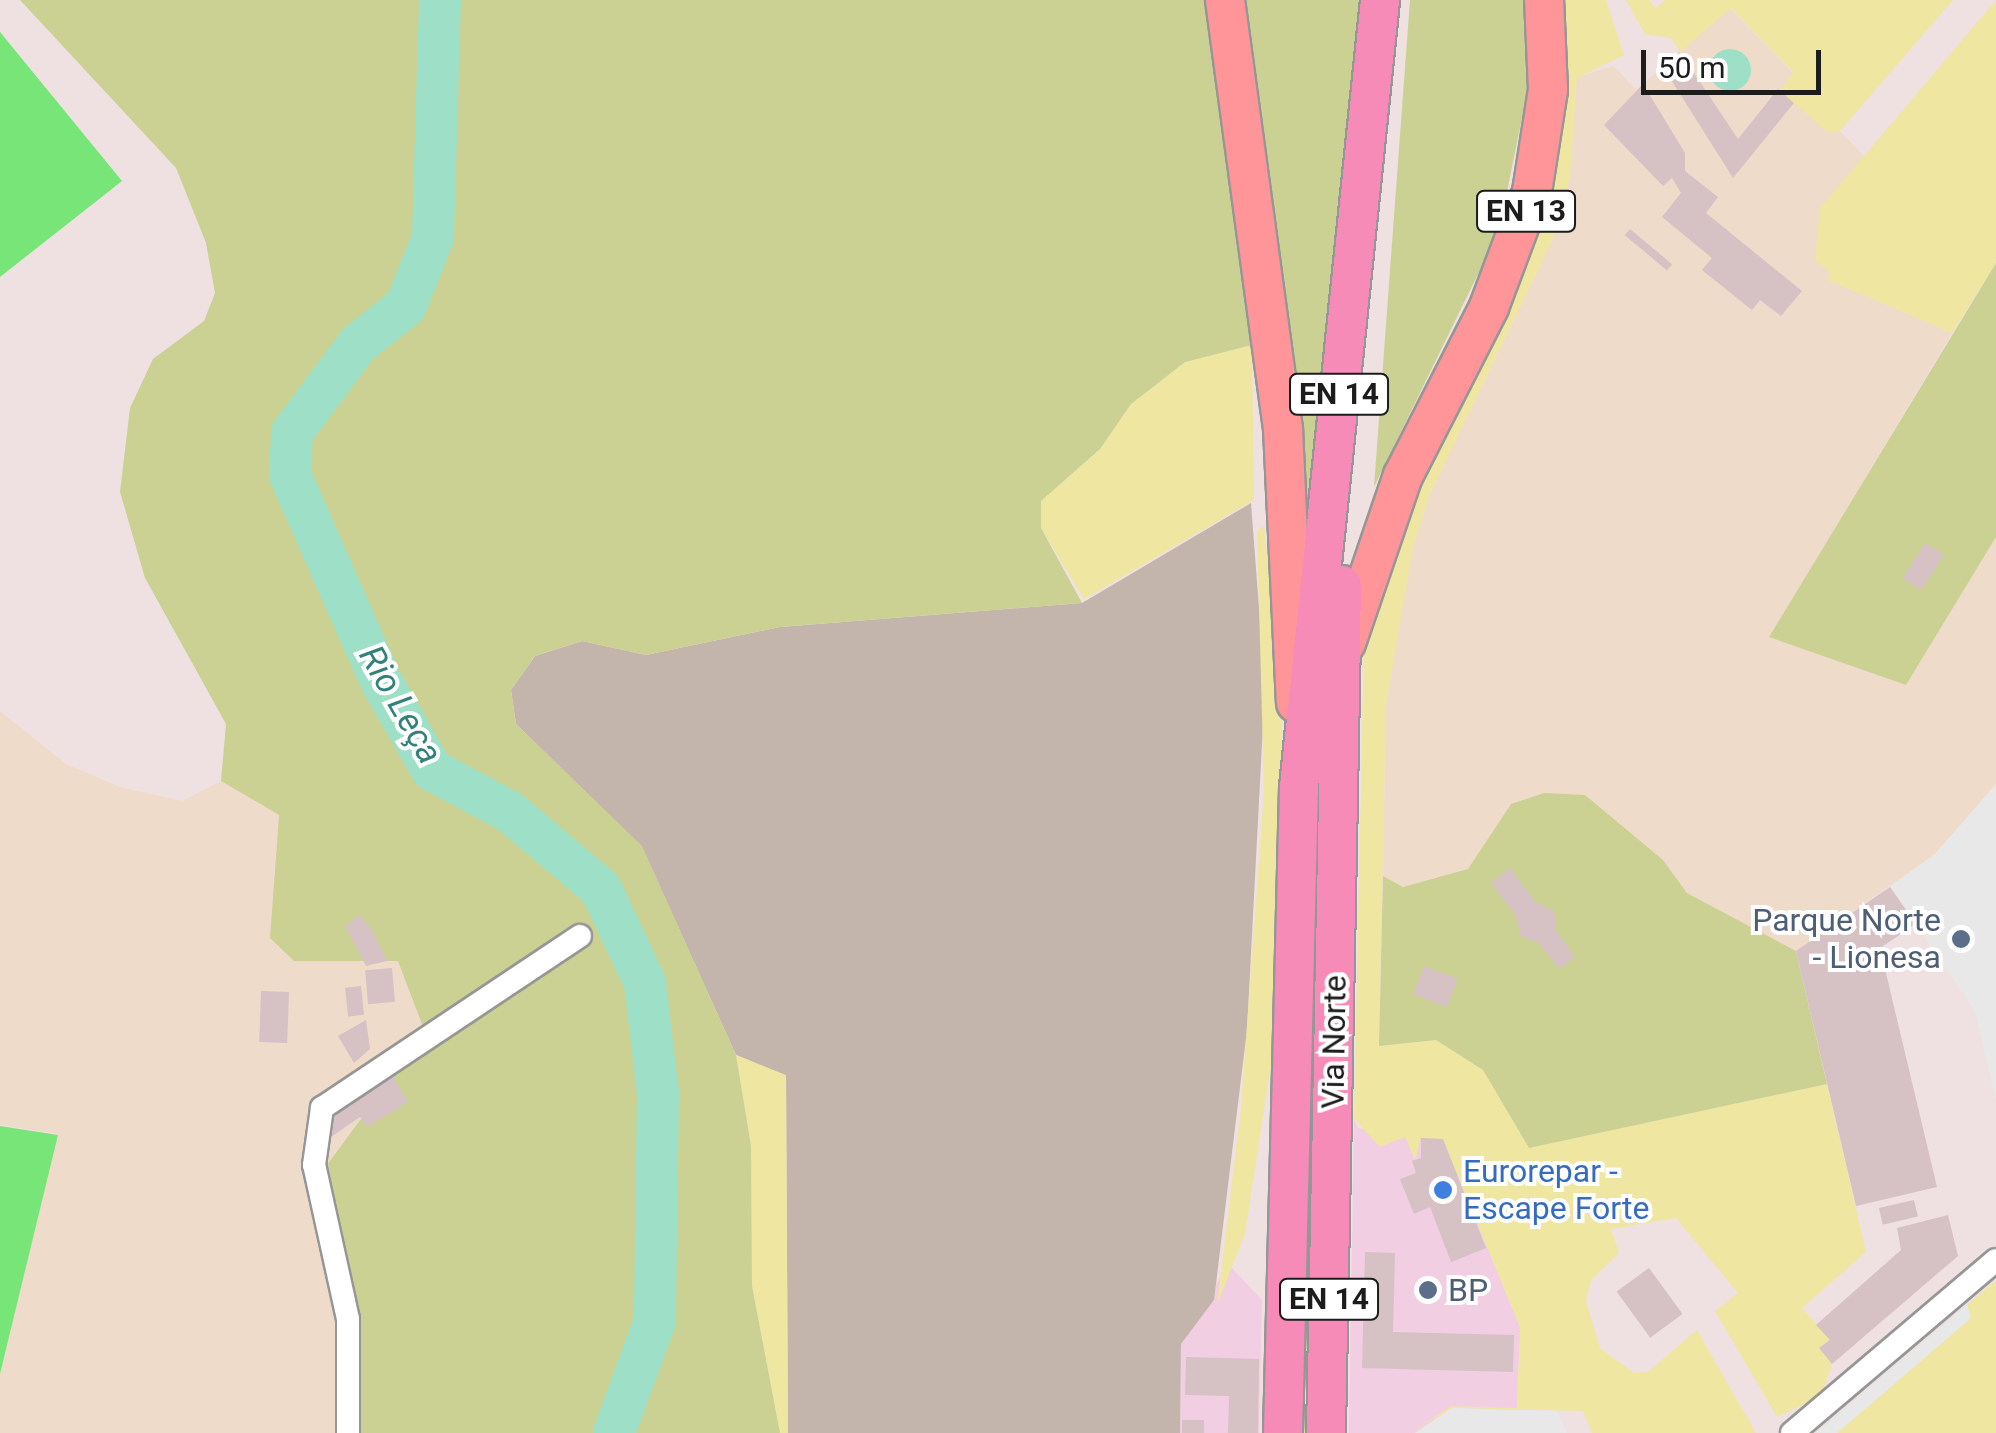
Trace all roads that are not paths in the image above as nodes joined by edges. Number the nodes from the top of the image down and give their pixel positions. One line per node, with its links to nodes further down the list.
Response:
1 (1225, 0): 6 (main road)
2 (1380, 0): 6 (highway, EN 14)
3 (1394, 0): 5 (highway, EN 14)
4 (1544, 0): 5 (main road, EN 13)
5 (1344, 650): 11 (highway, Via Norte / EN 14)
6 (1299, 787): 10 (highway, Via Norte / EN 14)
7 (580, 936): 9 (street)
8 (1996, 1260): 12 (street)
9 (348, 1433)
10 (1283, 1433)
11 (1326, 1433)
12 (1792, 1433)

